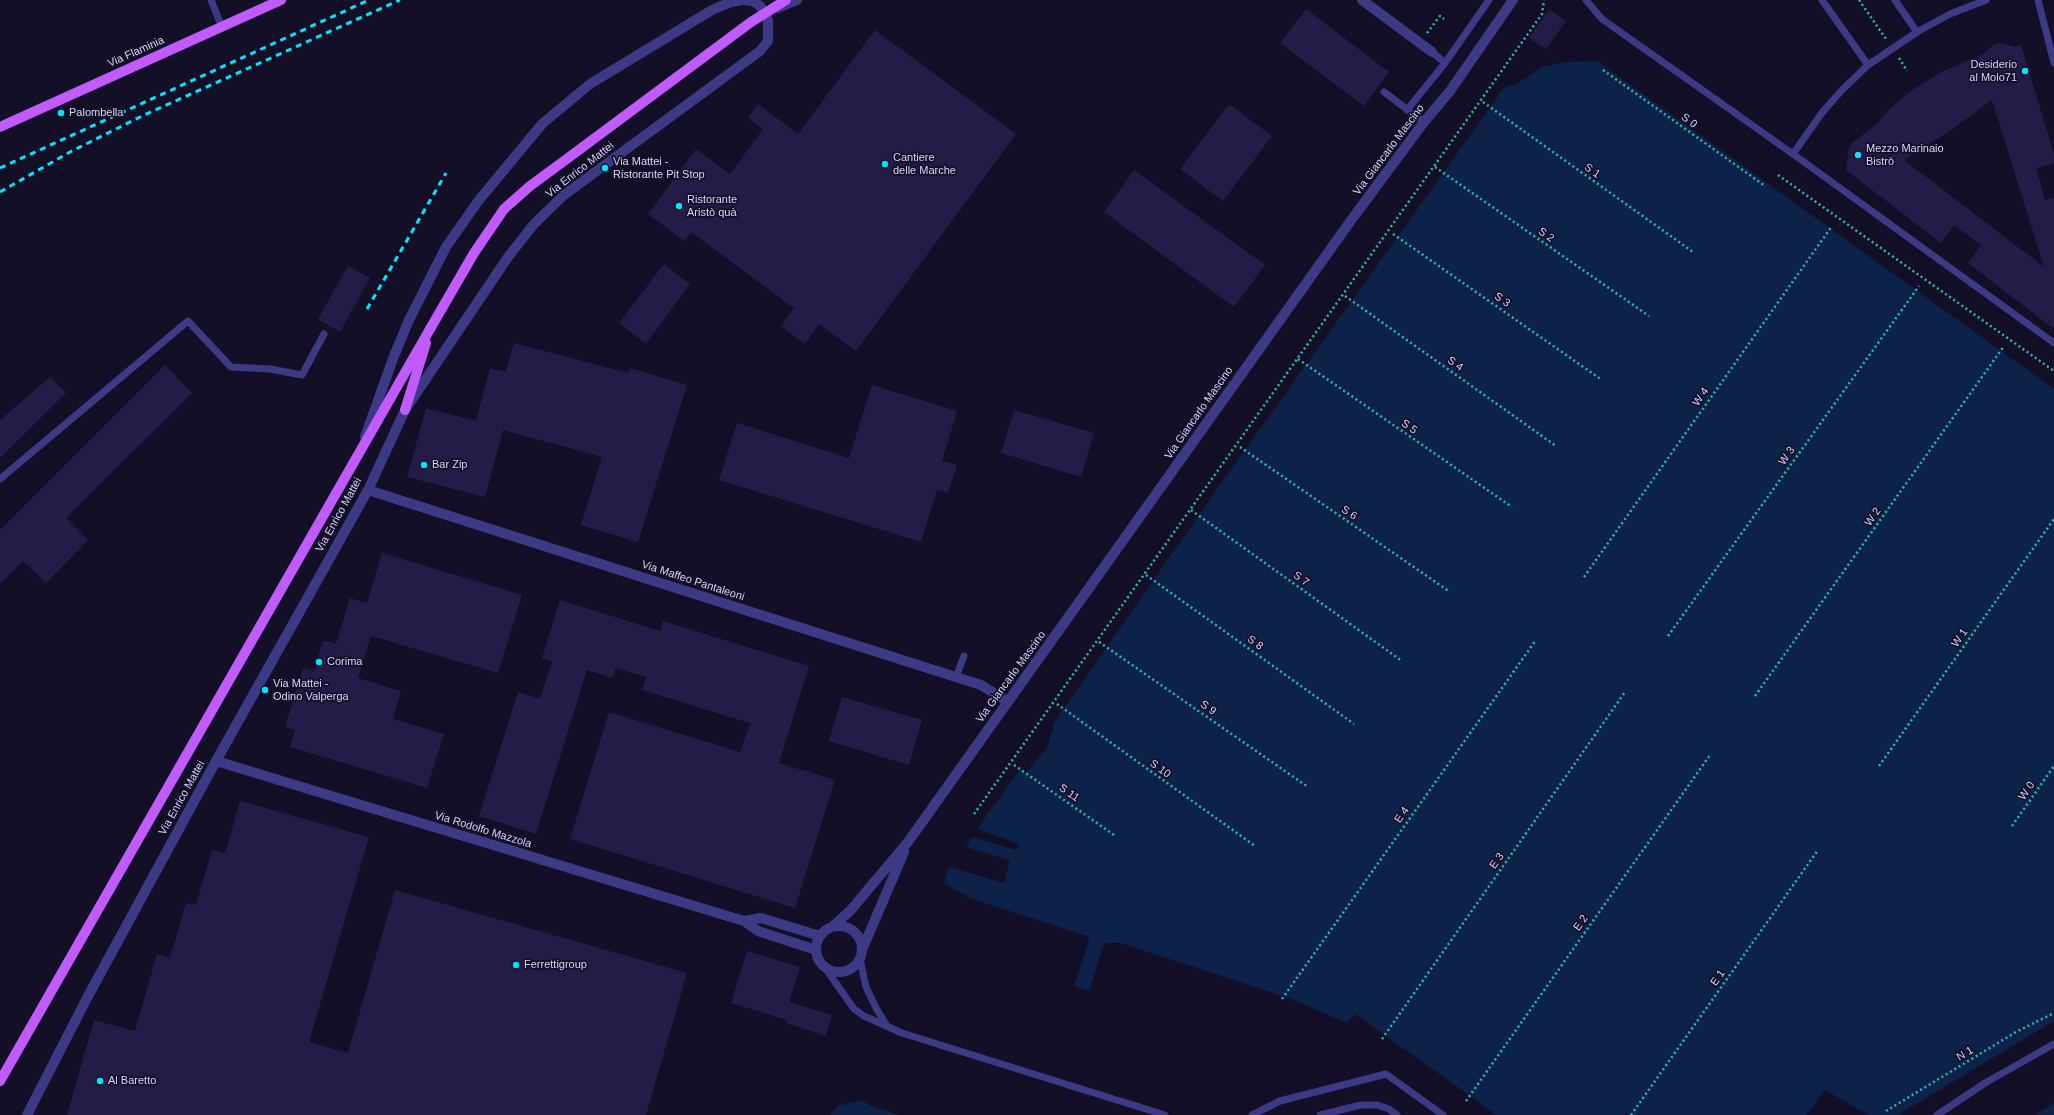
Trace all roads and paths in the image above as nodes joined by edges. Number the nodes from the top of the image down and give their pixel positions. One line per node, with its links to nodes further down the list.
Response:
1 (211, 0): 18 (lane)
2 (281, 0): 18 (main road, Via Flaminia)
3 (743, 0): 16 (street, Via Enrico Mattei); 51 (street, Via Enrico Mattei)
4 (786, 0): 43 (main road, Via Enrico Mattei, bridge)
5 (797, 0): 16 (street)
6 (1362, 0): 20 (street)
7 (1489, 0): 23 (lane)
8 (1513, 0): 31 (street, Via Giancarlo Mascino)
9 (1544, 0): 79 (path)
10 (1586, 0): 33 (lane)
11 (1822, 0): 25 (lane)
12 (1859, 0): 21 (path)
13 (1895, 0): 19 (lane)
14 (1986, 0): 19 (lane)
15 (2038, 0): 24 (lane)
16 (766, 13): 50 (street, Via Enrico Mattei)
17 (1444, 18): 20 (path)
18 (222, 27): 32 (main road, Via Flaminia)
19 (1917, 32): 21 (lane)
20 (1420, 43): 22 (street)
21 (1892, 48): 25 (lane); 27 (path)
22 (1432, 52): 23 (lane)
23 (1444, 63): 30 (lane)
24 (2054, 63)
25 (1868, 65): 33 (lane)
26 (1603, 70): 36 (path, S 0)
27 (1907, 71)
28 (1384, 92): 30 (lane)
29 (1483, 102): 39 (path, S 1)
30 (1408, 110): 31 (lane)
31 (1424, 122): 70 (street, Via Giancarlo Mascino)
32 (0, 126)
33 (1793, 154): 45 (lane)
34 (1435, 167): 42 (path, S 2)
35 (1778, 175): 48 (path)
36 (1765, 186)
37 (1832, 226): 60 (path, W 4)
38 (1392, 234): 49 (path, S 3)
39 (1693, 252)
40 (1919, 286): 62 (path, W 3)
41 (1345, 296): 52 (path, S 4)
42 (1649, 316)
43 (430, 329): 50 (main road); 51 (main road, Via Enrico Mattei)
44 (324, 334): 54 (lane)
45 (2054, 343)
46 (2004, 346): 69 (path, W 2)
47 (1298, 359): 56 (path, S 5)
48 (2054, 371)
49 (1602, 380)
50 (405, 410): 55 (street, Via Enrico Mattei)
51 (363, 444): 96 (main road, Via Enrico Mattei)
52 (1556, 446)
53 (1240, 447): 61 (path, S 6)
54 (0, 479)
55 (368, 490): 67 (street, Via Maffeo Pantaleoni); 74 (street, Via Enrico Mattei)
56 (1512, 507)
57 (1192, 510): 66 (path, S 7)
58 (2054, 519): 76 (path, W 1)
59 (1146, 575): 72 (path, S 8)
60 (1584, 577)
61 (1450, 592)
62 (1668, 636)
63 (1536, 640): 91 (path, E 4)
64 (1099, 642): 78 (path, S 9)
65 (964, 656): 67 (lane)
66 (1402, 660)
67 (956, 677): 70 (street, Via Maffeo Pantaleoni)
68 (1625, 692): 94 (path, E 3)
69 (1755, 696)
70 (1008, 702): 82 (street, Via Giancarlo Mascino)
71 (1057, 704): 83 (path, S 10)
72 (1354, 724)
73 (1710, 755): 97 (path, E 2)
74 (216, 761): 85 (street, Via Rodolfo Mazzola); 99 (street, Via Enrico Mattei)
75 (1014, 765): 81 (path, S 11)
76 (1879, 766)
77 (2054, 766): 80 (path, W 0)
78 (1308, 787)
79 (974, 814)
80 (2012, 826)
81 (1114, 835)
82 (908, 842): 86 (street, Via Giancarlo Mascino); 89 (street, Via Giancarlo Mascino)
83 (1255, 846)
84 (1818, 850): 105 (path, E 1)
85 (744, 922): 87 (street, Via Rodolfo Mazzola); 88 (street, Via Rodolfo Mazzola)
86 (832, 928): 87 (street, Via Giancarlo Mascino); 89 (street)
87 (820, 936): 88 (street)
88 (816, 950): 90 (street)
89 (861, 955): 90 (street, Via Giancarlo Mascino); 93 (lane)
90 (826, 969): 93 (lane)
91 (1282, 999)
92 (2054, 1013): 98 (path, N 1)
93 (887, 1026): 100 (lane)
94 (1382, 1039)
95 (2054, 1044): 106 (lane)
96 (0, 1081)
97 (1466, 1102)
98 (1886, 1111)
99 (27, 1115)
100 (1164, 1115)
101 (1252, 1115): 104 (lane)
102 (1320, 1115): 103 (lane)
103 (1397, 1115)
104 (1442, 1115)
105 (1631, 1115)
106 (1937, 1115)

